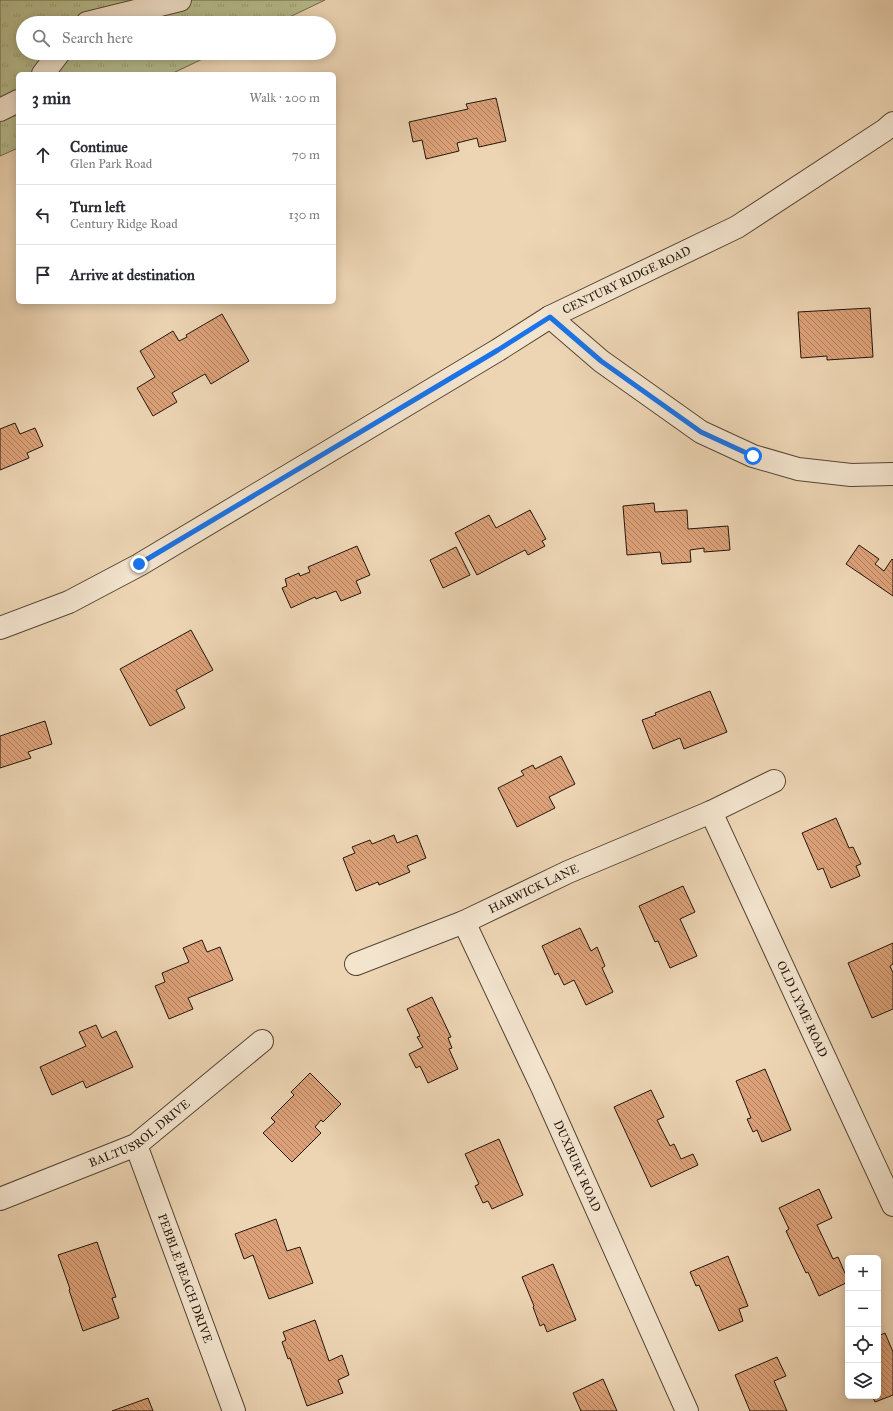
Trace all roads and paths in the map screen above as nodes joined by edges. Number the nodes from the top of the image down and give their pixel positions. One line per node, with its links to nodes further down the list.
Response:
1 (180, 0): 2 (street)
2 (115, 16)
3 (54, 60): 4 (street)
4 (45, 72)
5 (16, 102): 6 (street)
6 (0, 110)
7 (893, 123): 8 (street, CENTURY RIDGE ROAD)
8 (550, 317): 9 (street); 10 (street, CENTURY RIDGE ROAD)
9 (893, 474)
10 (0, 628)
11 (774, 781): 12 (street, HARWICK LANE)
12 (711, 812): 13 (street, HARWICK LANE); 18 (street, OLD LYME ROAD)
13 (464, 922): 14 (street, HARWICK LANE); 20 (street, DUXBURY ROAD)
14 (356, 964)
15 (262, 1041): 16 (street, BALTUSROL DRIVE)
16 (136, 1145): 17 (street, BALTUSROL DRIVE); 19 (street, PEBBLE BEACH DRIVE)
17 (0, 1199)
18 (893, 1205)
19 (234, 1411)
20 (687, 1411)

